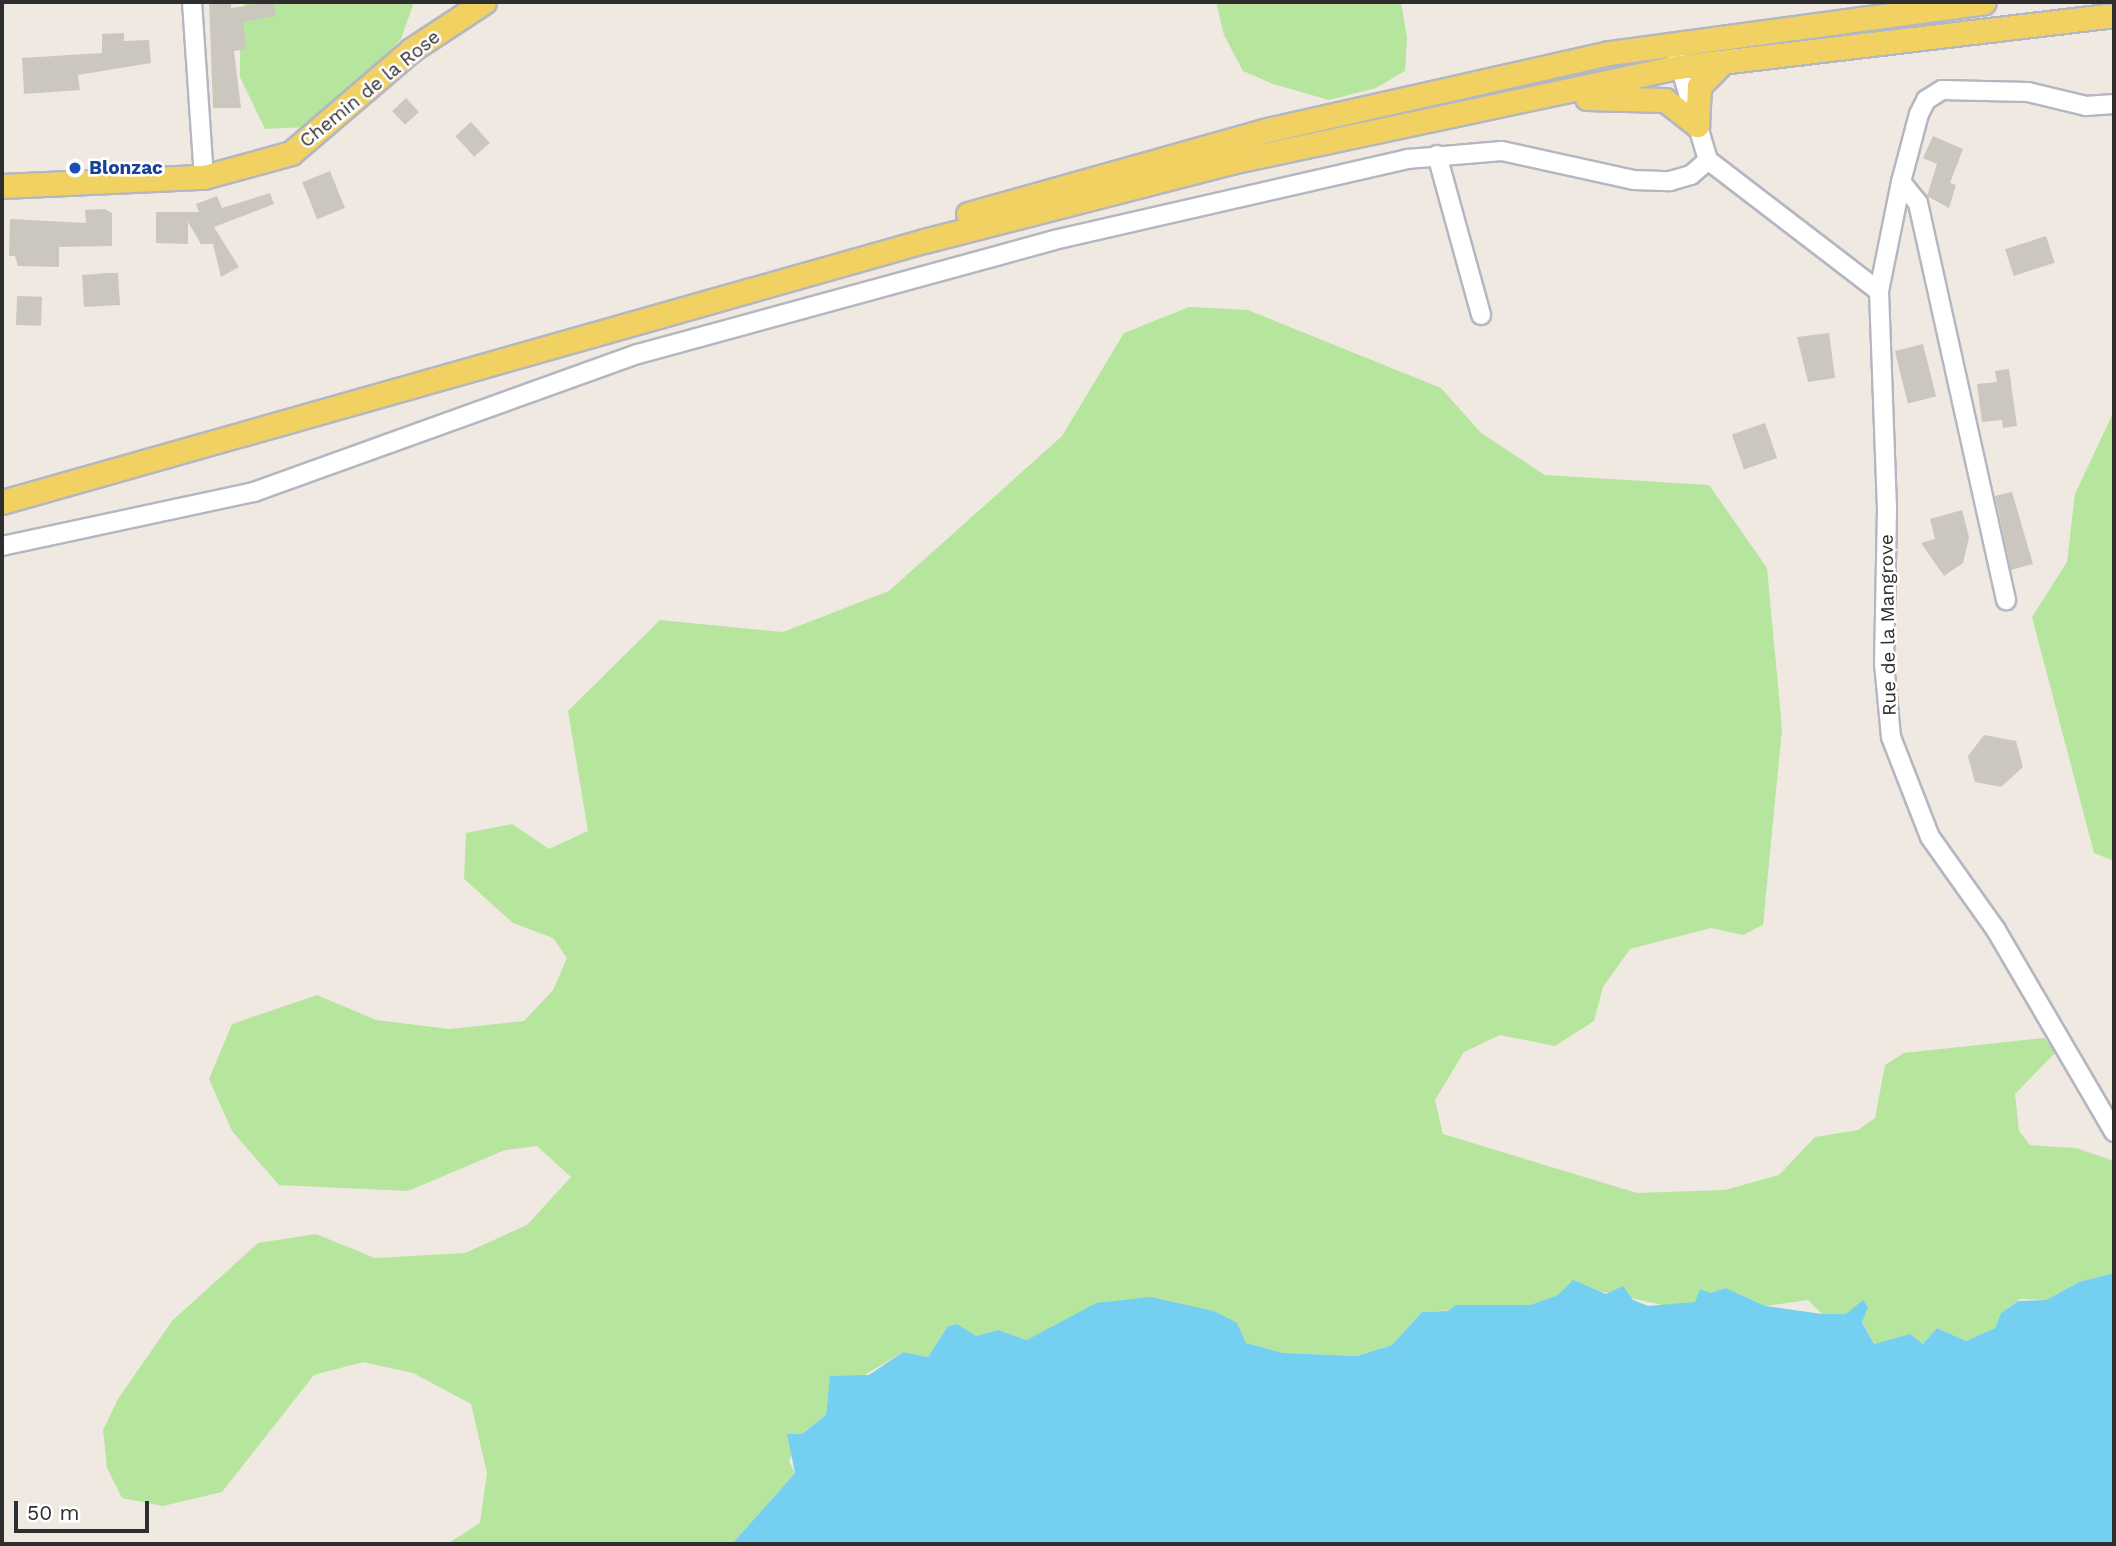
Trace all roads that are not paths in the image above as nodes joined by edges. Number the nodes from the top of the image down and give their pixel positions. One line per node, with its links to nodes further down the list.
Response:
1 (192, 2): 13 (street)
2 (484, 2): 13 (main road, Chemin de la Rose)
3 (1984, 2): 5 (main road)
4 (2114, 15): 6 (main road)
5 (1674, 42): 7 (street); 18 (main road)
6 (1725, 60): 7 (main road); 10 (main road)
7 (1682, 76): 9 (main road); 10 (street)
8 (2114, 104): 14 (street, Rue de la Mangrove)
9 (1466, 109): 10 (main road); 19 (main road)
10 (1697, 125): 12 (street)
11 (1437, 155): 12 (street); 17 (street); 20 (street)
12 (1708, 160): 16 (street)
13 (204, 177): 15 (main road, Chemin de la Rose)
14 (1901, 182): 16 (street, Rue de la Mangrove); 21 (street)
15 (2, 186)
16 (1879, 291): 22 (street, Rue de la Mangrove)
17 (1481, 315)
18 (2, 486)
19 (2, 502)
20 (2, 546)
21 (2006, 600)
22 (2114, 1132)

